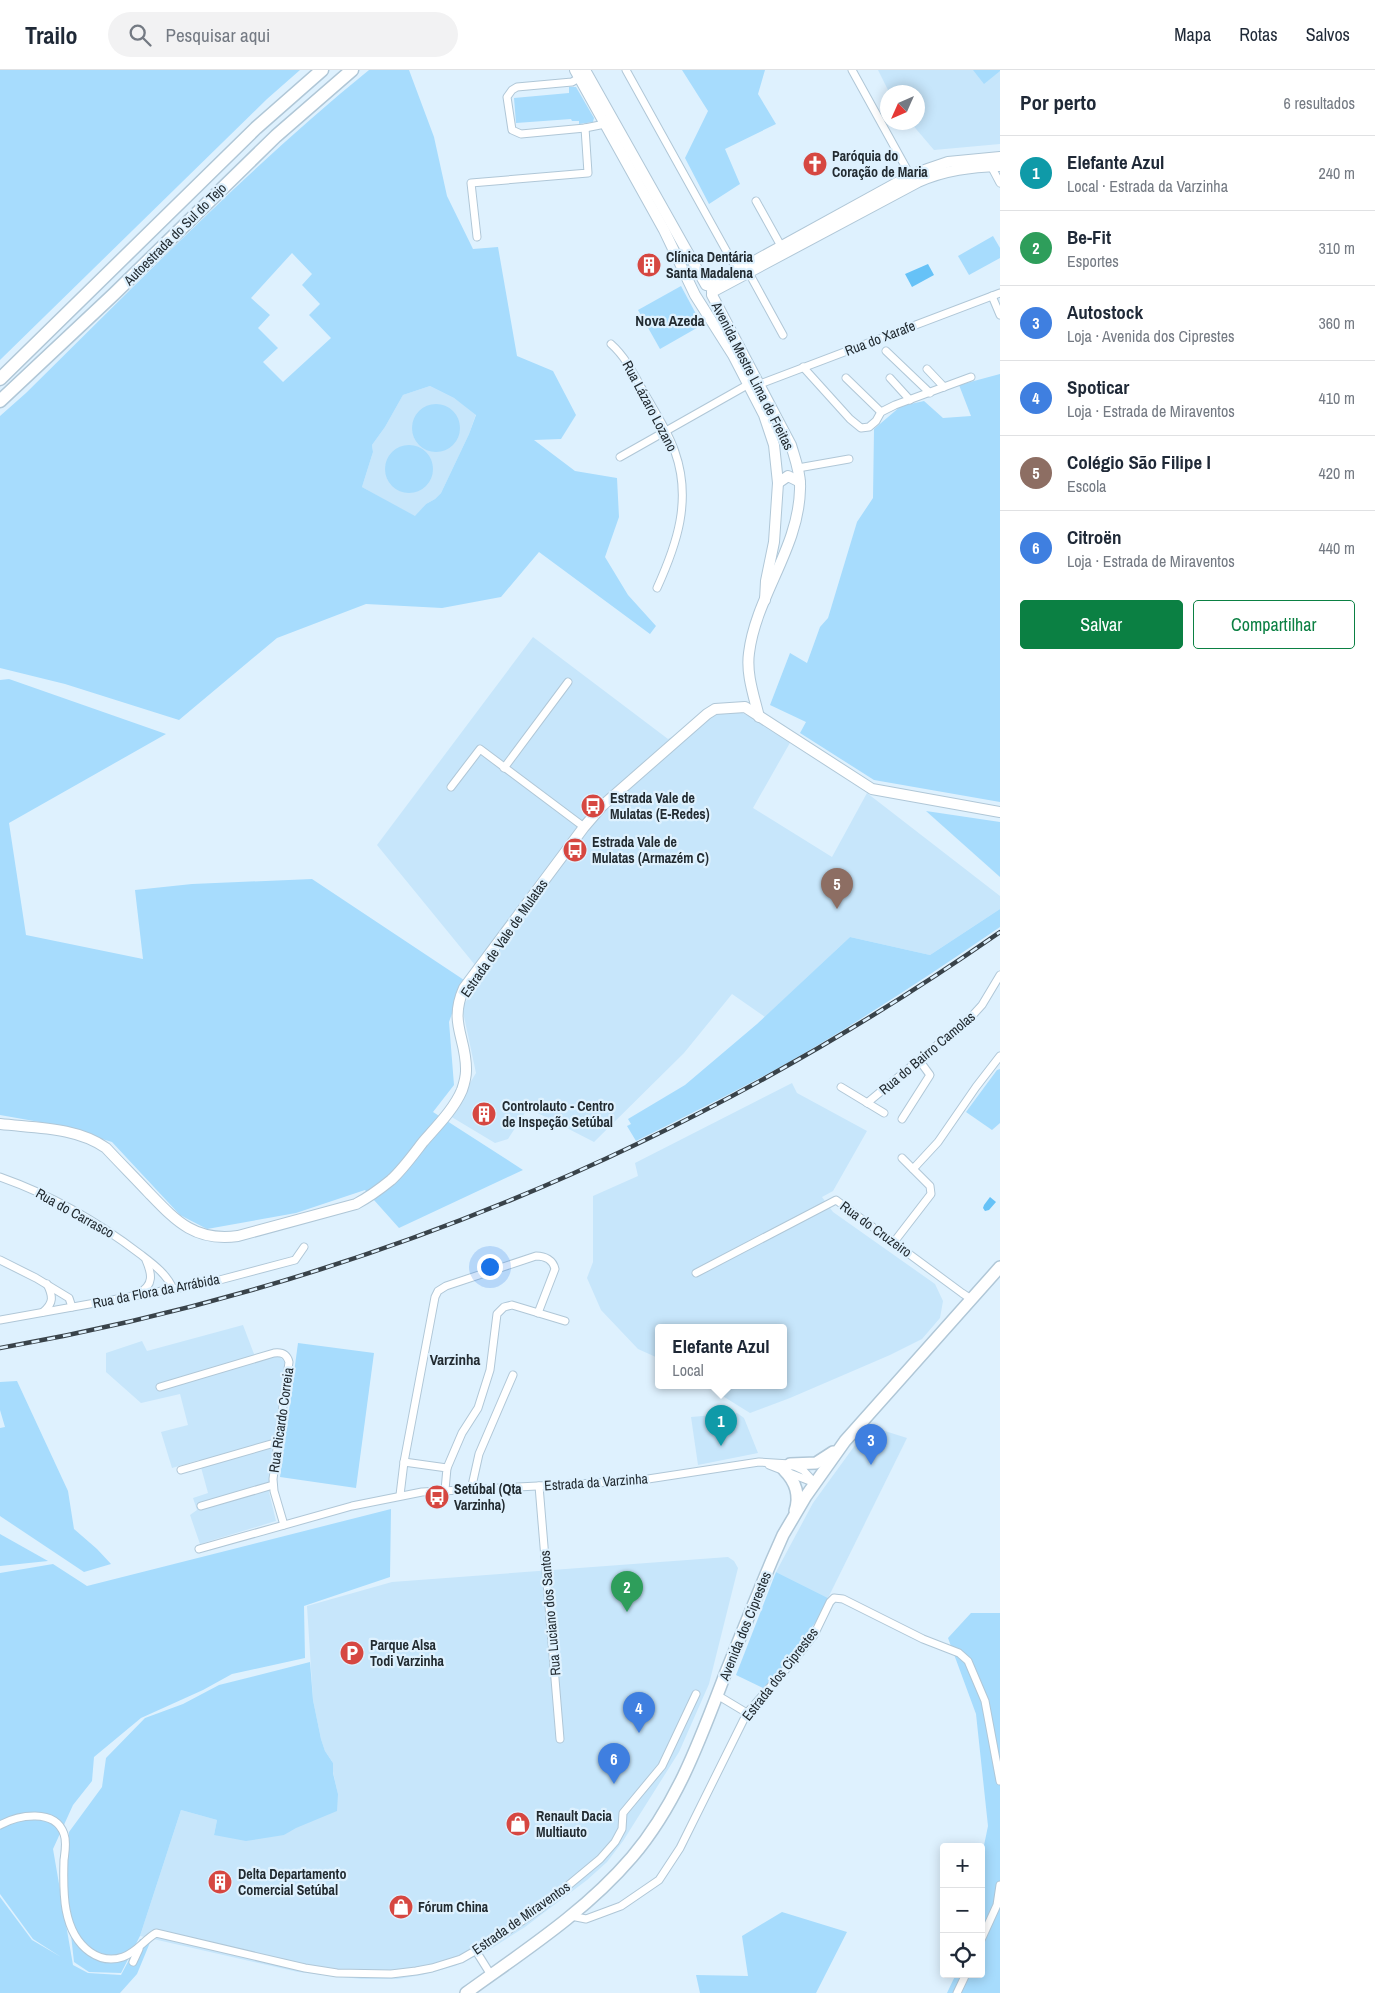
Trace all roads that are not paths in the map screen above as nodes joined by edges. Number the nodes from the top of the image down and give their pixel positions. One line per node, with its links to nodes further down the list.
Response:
1 (322, 70): 28 (highway, Autoestrada do Sul do Tejo)
2 (352, 70): 36 (highway, Autoestrada do Sul do Tejo)
3 (626, 70): 15 (street)
4 (852, 70): 10 (street)
5 (580, 73): 6 (street, Avenida Mestre Lima de Freitas); 7 (street); 17 (street, Avenida Mestre Lima de Freitas)
6 (605, 124): 7 (street); 19 (street, Avenida Mestre Lima de Freitas)
7 (585, 128): 13 (street)
8 (1000, 157): 10 (street)
9 (996, 166): 11 (street); 16 (street)
10 (910, 176): 14 (street)
11 (1000, 183)
12 (756, 201): 14 (street)
13 (477, 237)
14 (781, 246): 15 (street)
15 (737, 270): 17 (street)
16 (748, 273): 17 (street); 22 (street)
17 (710, 290): 19 (street); 19 (street); 32 (street, Avenida Mestre Lima de Freitas)
18 (1000, 293): 20 (street, Rua do Xarafe)
19 (697, 296): 31 (street, Avenida Mestre Lima de Freitas)
20 (992, 296): 21 (street); 25 (street, Rua do Xarafe)
21 (1000, 314)
22 (783, 335)
23 (611, 344): 38 (street, Rua Lázaro Lozano)
24 (886, 351): 34 (street)
25 (803, 366): 32 (street, Rua do Xarafe); 37 (street)
26 (927, 369): 33 (street)
27 (971, 377): 33 (street)
28 (0, 378)
29 (846, 378): 37 (street)
30 (890, 378): 35 (street)
31 (749, 384): 38 (street); 41 (street, Avenida Mestre Lima de Freitas)
32 (760, 384): 39 (street, Avenida Mestre Lima de Freitas)
33 (944, 387): 34 (street)
34 (930, 393): 35 (street)
35 (910, 400): 37 (street)
36 (0, 401)
37 (881, 412)
38 (666, 431): 40 (street); 46 (street, Rua Lázaro Lozano)
39 (794, 454): 41 (street); 43 (street, Avenida Mestre Lima de Freitas)
40 (620, 457)
41 (776, 458): 44 (street, Avenida Mestre Lima de Freitas)
42 (849, 459): 43 (street)
43 (798, 468): 45 (street, Avenida Mestre Lima de Freitas)
44 (778, 482): 45 (street); 47 (street, Avenida Mestre Lima de Freitas)
45 (800, 482): 47 (street, Avenida Mestre Lima de Freitas)
46 (657, 588)
47 (765, 600): 49 (street, Avenida Mestre Lima de Freitas)
48 (568, 682): 50 (street)
49 (759, 716): 52 (street, Estrada de Vale de Mulatas); 53 (street, Estrada de Vale de Mulatas)
50 (504, 768): 51 (street); 53 (street)
51 (451, 787)
52 (1000, 812)
53 (584, 827): 61 (street, Estrada de Vale de Mulatas)
54 (1000, 975): 56 (street, Rua do Bairro Camolas)
55 (1000, 1056): 63 (street)
56 (919, 1060): 58 (street, Rua do Bairro Camolas); 60 (street)
57 (842, 1087): 58 (street)
58 (867, 1103): 59 (street)
59 (884, 1113)
60 (902, 1119)
61 (0, 1124)
62 (902, 1158): 63 (street)
63 (913, 1169): 65 (street)
64 (0, 1177): 67 (street, Rua do Carrasco)
65 (894, 1242): 70 (street, Rua do Cruzeiro); 74 (street, Rua do Cruzeiro)
66 (304, 1247): 72 (street, Rua da Flora da Arrábida)
67 (145, 1258): 72 (street, Rua do Carrasco); 73 (street)
68 (0, 1260): 71 (street)
69 (1000, 1267): 74 (main road, Avenida dos Ciprestes)
70 (696, 1273)
71 (47, 1284): 75 (street); 76 (street)
72 (173, 1289): 73 (street, Rua da Flora da Arrábida)
73 (134, 1296): 75 (street, Rua da Flora da Arrábida)
74 (971, 1298): 82 (main road, Avenida dos Ciprestes)
75 (72, 1307): 76 (street, Rua da Flora da Arrábida)
76 (41, 1312): 78 (street, Rua da Flora da Arrábida)
77 (538, 1313): 79 (street); 84 (street); 86 (street)
78 (0, 1320)
79 (565, 1321)
80 (514, 1375): 92 (street)
81 (160, 1387): 83 (street, Rua Ricardo Correia)
82 (845, 1441): 85 (main road); 88 (main road, Avenida dos Ciprestes)
83 (278, 1442): 87 (street); 89 (street, Rua Ricardo Correia)
84 (404, 1462): 86 (street); 93 (street)
85 (787, 1467): 88 (street); 90 (street, Estrada da Varzinha); 95 (main road)
86 (448, 1468): 91 (street)
87 (181, 1470)
88 (815, 1483): 95 (main road, Avenida dos Ciprestes)
89 (272, 1486): 94 (street); 96 (street, Rua Ricardo Correia)
90 (539, 1486): 92 (street, Estrada da Varzinha); 101 (street, Rua Luciano dos Santos)
91 (445, 1490): 92 (street, Estrada da Varzinha); 93 (street, Estrada da Varzinha)
92 (471, 1490)
93 (400, 1495): 96 (street, Estrada da Varzinha)
94 (200, 1506)
95 (792, 1521): 99 (main road, Avenida dos Ciprestes)
96 (284, 1526): 97 (street, Estrada da Varzinha)
97 (199, 1549)
98 (696, 1694): 108 (street, Estrada de Miraventos)
99 (717, 1695): 100 (street); 105 (main road, Avenida dos Ciprestes)
100 (747, 1713): 102 (street, Estrada dos Ciprestes); 105 (street, Estrada dos Ciprestes)
101 (560, 1739)
102 (1000, 1782)
103 (0, 1825): 107 (street)
104 (1000, 1885): 106 (street)
105 (571, 1916): 110 (main road, Avenida dos Ciprestes)
106 (984, 1933)
107 (140, 1946): 108 (street, Estrada de Miraventos); 109 (street)
108 (476, 1951): 110 (street)
109 (132, 1962)
110 (491, 1975): 112 (main road, Avenida dos Ciprestes)
111 (964, 1978): 113 (street)
112 (466, 1993)
113 (957, 1993)

